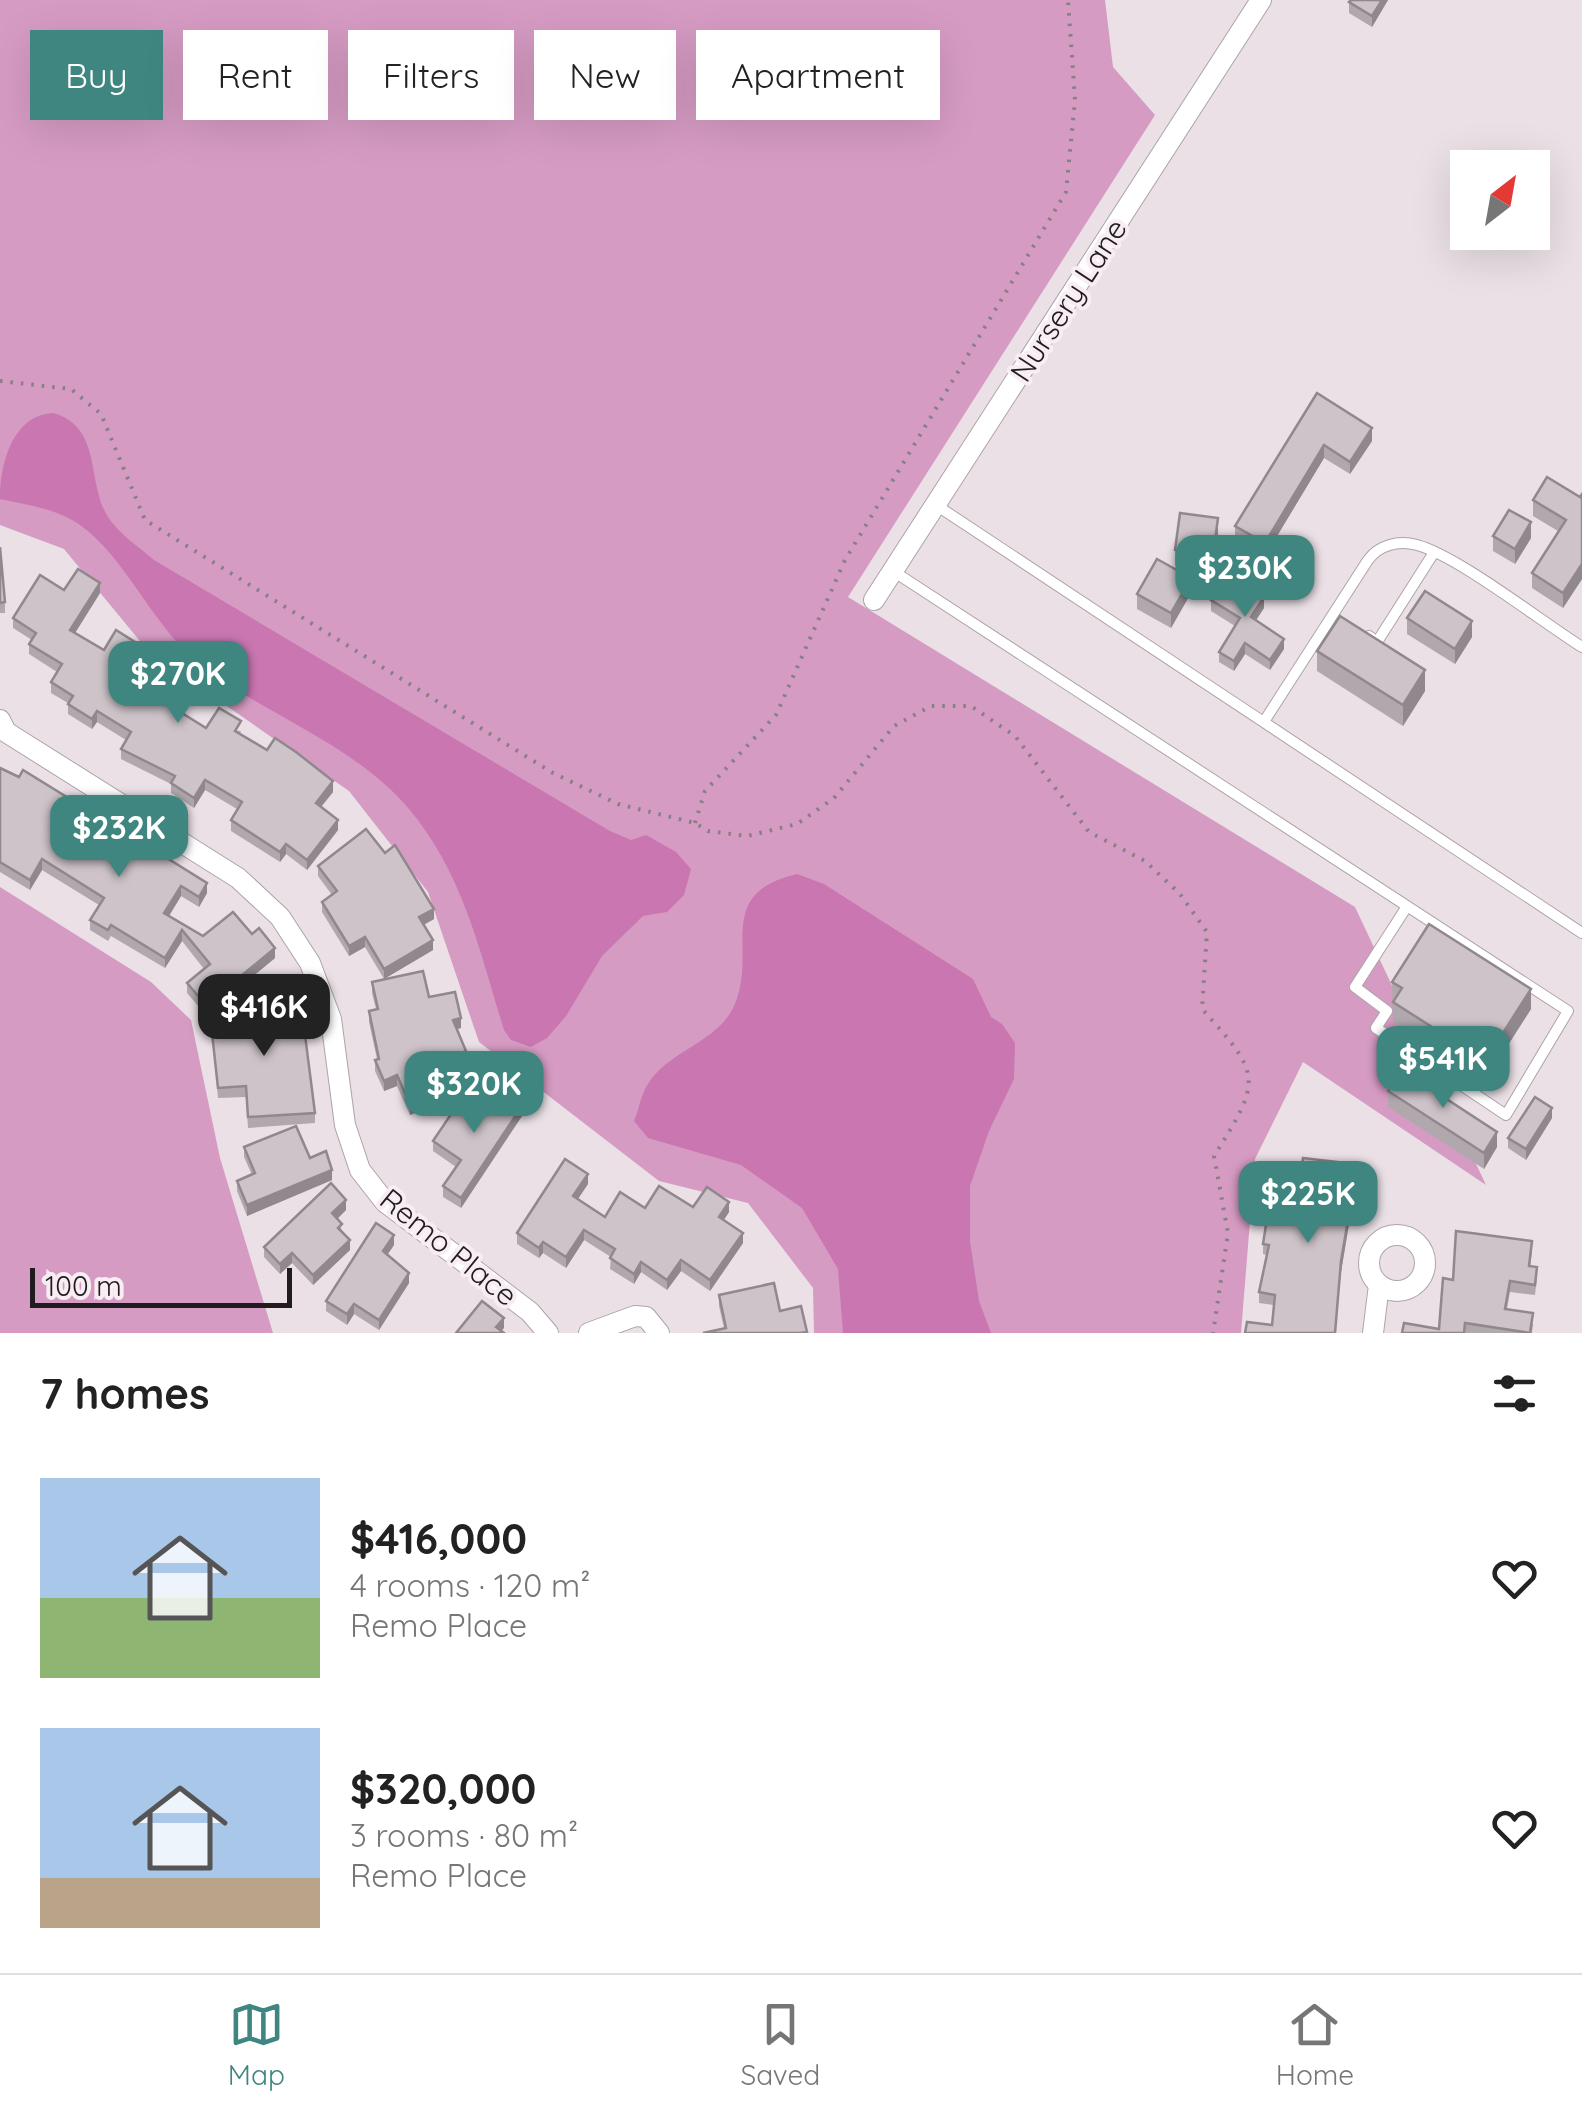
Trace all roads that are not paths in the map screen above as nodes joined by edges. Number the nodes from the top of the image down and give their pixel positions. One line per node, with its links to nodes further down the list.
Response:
1 (1262, 0): 2 (street, Nursery Lane)
2 (936, 505): 4 (street, Nursery Lane); 11 (lane)
3 (1433, 554): 6 (lane); 8 (lane); 9 (lane)
4 (893, 571): 5 (street, Nursery Lane); 12 (lane)
5 (874, 600)
6 (1336, 614): 7 (lane); 11 (lane)
7 (1350, 623)
8 (1364, 632)
9 (1582, 647)
10 (0, 720): 15 (street, Remo Place)
11 (1265, 720): 13 (lane)
12 (1406, 908): 12 (lane)
13 (1582, 933)
14 (1378, 1285): 18 (street)
15 (548, 1333)
16 (589, 1333): 17 (street)
17 (659, 1333)
18 (1372, 1333)

